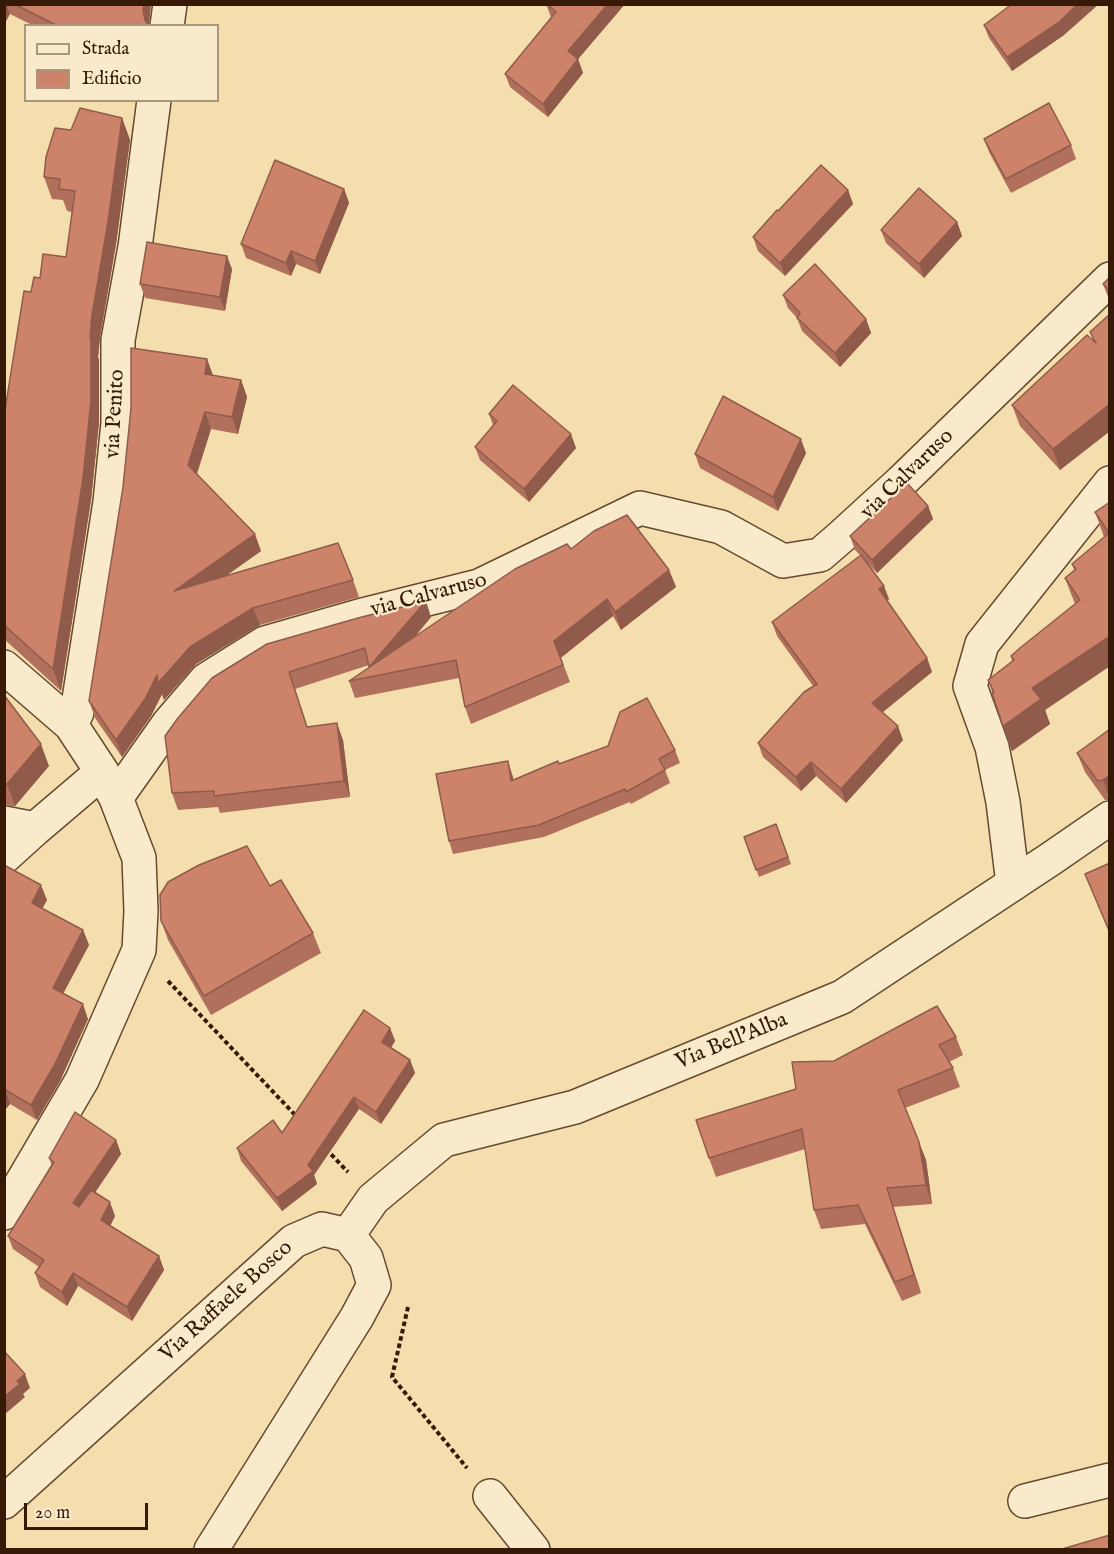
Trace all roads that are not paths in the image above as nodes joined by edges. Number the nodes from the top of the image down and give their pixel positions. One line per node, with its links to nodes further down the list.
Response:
1 (170, 4): 2 (street)
2 (167, 24)
3 (154, 102): 7 (street, via Penito)
4 (1110, 279): 8 (street, via Calvaruso)
5 (1110, 483): 12 (street)
6 (4, 667): 7 (street)
7 (71, 725): 8 (street)
8 (109, 785): 10 (street, via Calvaruso); 13 (street)
9 (1110, 818): 12 (street, Via Bell'Alba)
10 (20, 826): 11 (street, via Calvaruso)
11 (4, 857)
12 (1013, 884): 14 (street, Via Bell'Alba)
13 (4, 1213)
14 (348, 1235): 18 (street, Via Raffaele Bosco); 19 (street)
15 (1110, 1480): 17 (street)
16 (490, 1496): 20 (street)
17 (1025, 1501)
18 (4, 1502)
19 (211, 1550)
20 (533, 1550)

